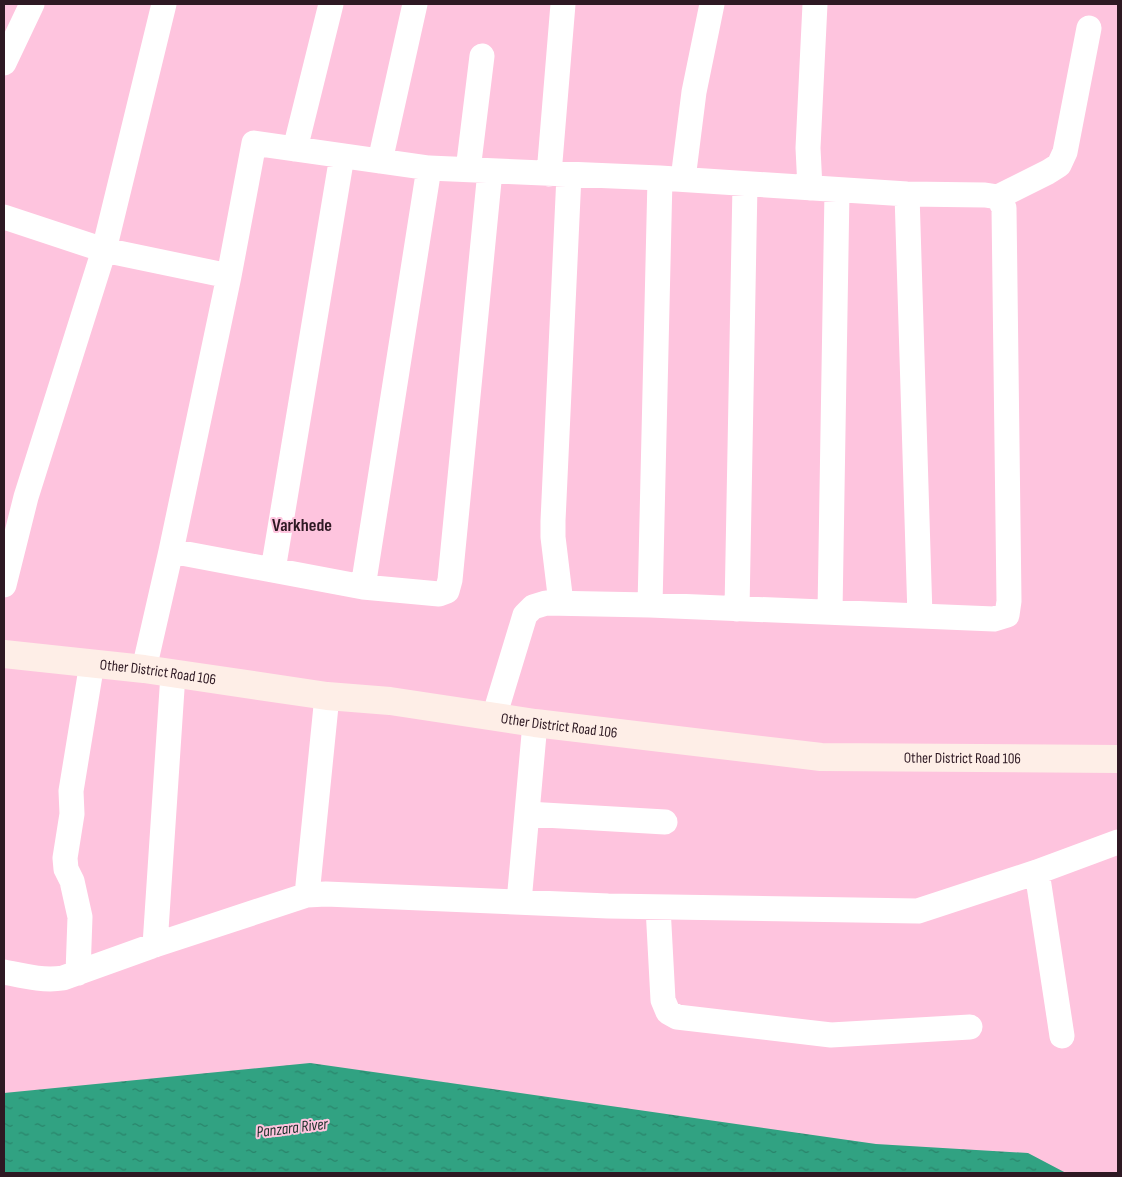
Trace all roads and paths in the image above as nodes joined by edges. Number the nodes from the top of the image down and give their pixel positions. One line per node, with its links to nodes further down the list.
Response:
1 (32, 4): 10 (street)
2 (164, 4): 24 (street)
3 (331, 4): 11 (street)
4 (415, 4): 13 (street)
5 (563, 4): 16 (street)
6 (712, 4): 17 (street)
7 (815, 4): 19 (street)
8 (1089, 28): 22 (street)
9 (482, 56): 15 (street)
10 (4, 63)
11 (295, 149): 12 (street); 25 (street)
12 (342, 156): 13 (street); 27 (street)
13 (380, 161): 14 (street)
14 (428, 168): 15 (street); 29 (street)
15 (479, 170): 16 (street); 29 (street)
16 (559, 174): 17 (street); 30 (street)
17 (671, 179): 18 (street); 31 (street)
18 (745, 184): 19 (street); 32 (street)
19 (810, 188): 20 (street)
20 (837, 190): 21 (street); 33 (street)
21 (907, 194): 22 (street); 34 (street)
22 (998, 197): 34 (street)
23 (4, 217): 24 (street)
24 (104, 250): 25 (street); 28 (street)
25 (229, 276): 26 (street)
26 (171, 551): 27 (street); 37 (street)
27 (273, 570): 29 (street)
28 (4, 585)
29 (363, 587)
30 (561, 603): 31 (street); 40 (street)
31 (650, 605): 32 (street)
32 (737, 608): 33 (street)
33 (830, 612): 34 (street)
34 (920, 616)
35 (4, 654): 36 (main road, Other District Road 106)
36 (92, 663): 37 (main road, Other District Road 106); 52 (street)
37 (144, 669): 38 (main road, Other District Road 106)
38 (173, 674): 39 (main road, Other District Road 106); 50 (street)
39 (327, 696): 40 (main road, Other District Road 106); 47 (street)
40 (494, 717): 41 (main road, Other District Road 106)
41 (535, 723): 42 (main road, Other District Road 106); 43 (street)
42 (1118, 759)
43 (527, 814): 44 (street); 48 (street)
44 (665, 822)
45 (1118, 842): 46 (street)
46 (1037, 872): 49 (street); 54 (street)
47 (307, 895): 48 (street); 50 (street)
48 (519, 902): 49 (street)
49 (658, 907): 53 (street)
50 (155, 945): 52 (street)
51 (4, 972): 52 (street)
52 (78, 973)
53 (970, 1028)
54 (1062, 1036)

